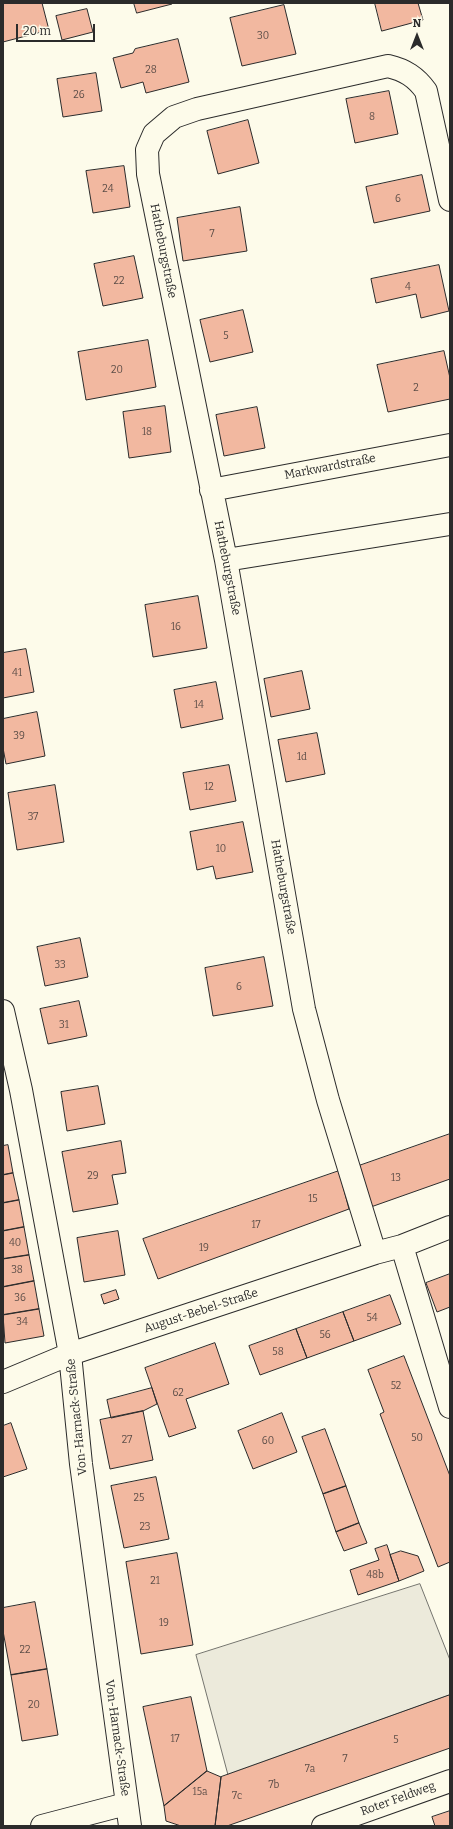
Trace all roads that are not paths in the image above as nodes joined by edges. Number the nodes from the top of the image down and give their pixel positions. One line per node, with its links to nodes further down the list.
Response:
1 (450, 200): 3 (street, Hatheburgstraße)
2 (450, 445): 3 (street, Markwardstraße)
3 (211, 490): 5 (street, Hatheburgstraße)
4 (450, 524): 5 (street)
5 (226, 560): 9 (street, Hatheburgstraße)
6 (3, 1011): 10 (street, Von-Harnack-Straße)
7 (450, 1227): 8 (street, August-Bebel-Straße)
8 (402, 1246): 9 (street, August-Bebel-Straße); 12 (street)
9 (375, 1253): 10 (street, August-Bebel-Straße)
10 (70, 1354): 11 (street, August-Bebel-Straße); 14 (street, Von-Harnack-Straße)
11 (3, 1382)
12 (450, 1407)
13 (450, 1781): 17 (street, Roter Feldweg)
14 (126, 1804): 15 (street); 16 (street, Von-Harnack-Straße)
15 (42, 1826)
16 (130, 1826)
17 (323, 1826)

